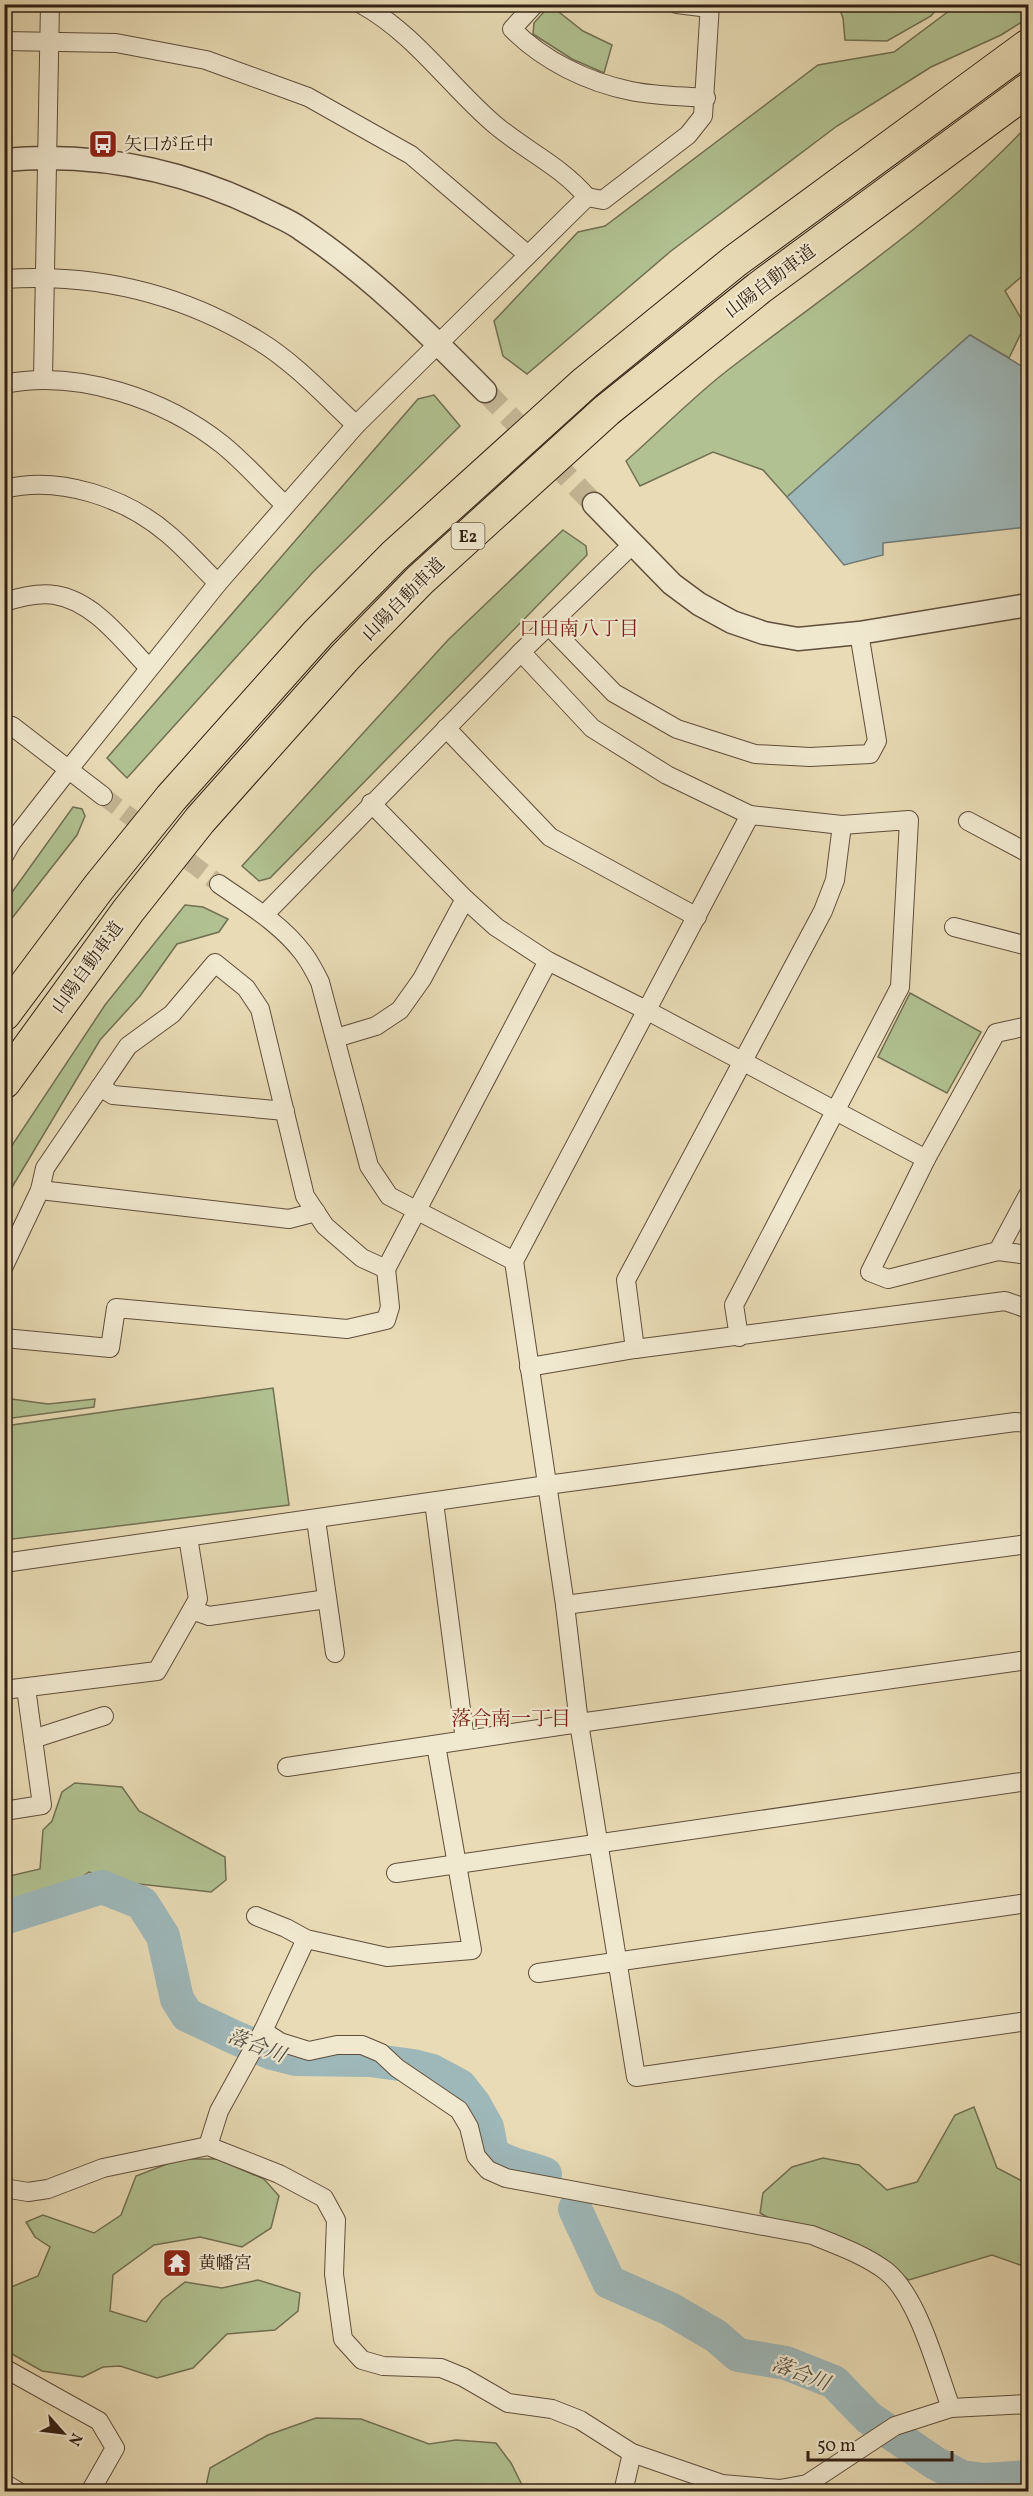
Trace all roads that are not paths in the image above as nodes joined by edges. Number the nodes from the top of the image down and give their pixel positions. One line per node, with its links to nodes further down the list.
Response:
1 (50, 4): 7 (street)
2 (361, 4): 13 (street)
3 (535, 4): 10 (street)
4 (677, 4): 5 (street)
5 (710, 6): 10 (street)
6 (4, 41): 7 (street)
7 (49, 42): 11 (street); 14 (street)
8 (1023, 50): 51 (highway, 山陽自動車道 / E2)
9 (1029, 90): 55 (highway, 山陽自動車道 / E2)
10 (706, 98): 13 (street)
11 (47, 156): 12 (street); 15 (street); 17 (street)
12 (4, 159)
13 (586, 196): 14 (street)
14 (526, 254): 17 (street)
15 (46, 276): 16 (street); 18 (street); 21 (street)
16 (4, 279)
17 (438, 343): 20 (street); 21 (street)
18 (43, 378): 19 (street); 24 (street)
19 (4, 384)
20 (485, 391)
21 (356, 425): 24 (street)
22 (4, 489): 26 (street)
23 (594, 504): 25 (street)
24 (285, 506): 26 (street)
25 (632, 545): 29 (street); 30 (street)
26 (218, 583): 32 (street)
27 (4, 602): 32 (street)
28 (1029, 605): 30 (street)
29 (549, 626): 30 (street); 31 (street)
30 (859, 633)
31 (521, 652): 34 (street); 38 (street)
32 (149, 668): 35 (street)
33 (4, 724): 35 (street)
34 (446, 728): 37 (street); 46 (street)
35 (69, 769): 36 (street); 41 (street)
36 (103, 796)
37 (371, 803): 44 (street); 45 (street)
38 (750, 815): 40 (street); 46 (street)
39 (968, 821): 42 (street)
40 (842, 825): 54 (street); 57 (street)
41 (7, 846)
42 (1029, 853)
43 (219, 884): 45 (street)
44 (465, 899): 49 (street); 53 (street)
45 (264, 915): 53 (street)
46 (697, 917): 50 (street)
47 (954, 927): 48 (street)
48 (1029, 946)
49 (548, 961): 50 (street); 63 (street)
50 (646, 1010): 54 (street); 66 (street)
51 (4, 1014)
52 (1029, 1026): 59 (street)
53 (336, 1038): 63 (street)
54 (744, 1062): 57 (street); 72 (street)
55 (4, 1082)
56 (100, 1087): 58 (street); 58 (street); 60 (street)
57 (834, 1110): 59 (street); 70 (street)
58 (285, 1111): 62 (street)
59 (926, 1159): 64 (street)
60 (40, 1190): 62 (street); 67 (street)
61 (1029, 1195): 64 (street)
62 (316, 1212): 68 (street)
63 (417, 1212): 66 (street); 68 (street)
64 (998, 1251): 65 (street)
65 (1029, 1255)
66 (513, 1261): 73 (street)
67 (4, 1266)
68 (386, 1269): 71 (street)
69 (1029, 1309): 70 (street)
70 (739, 1337): 72 (street)
71 (4, 1338)
72 (635, 1349): 73 (street)
73 (529, 1367): 75 (street)
74 (1029, 1423): 75 (street)
75 (547, 1485): 76 (street); 82 (street)
76 (434, 1502): 77 (street); 91 (street)
77 (316, 1520): 78 (street); 81 (street)
78 (188, 1537): 80 (street); 83 (street)
79 (1029, 1544): 82 (street)
80 (4, 1563)
81 (327, 1599): 83 (street); 84 (street)
82 (565, 1605): 89 (street)
83 (192, 1610): 86 (street)
84 (335, 1653)
85 (1029, 1660): 89 (street)
86 (26, 1688): 87 (street); 90 (street)
87 (4, 1690)
88 (104, 1716): 90 (street)
89 (579, 1723): 91 (street); 96 (street)
90 (33, 1739): 95 (street)
91 (465, 1740): 92 (street)
92 (436, 1745): 93 (street); 97 (street)
93 (287, 1767)
94 (1029, 1781): 96 (street)
95 (4, 1811)
96 (598, 1845): 97 (street); 102 (street)
97 (458, 1864): 98 (street); 101 (street)
98 (396, 1873)
99 (1029, 1903): 102 (street)
100 (256, 1916): 101 (street)
101 (306, 1939): 105 (street)
102 (618, 1962): 103 (street); 104 (street)
103 (538, 1973)
104 (1029, 2020)
105 (263, 2031): 106 (street); 110 (street)
106 (208, 2146): 107 (street); 111 (street)
107 (4, 2188)
108 (4, 2368): 115 (street)
109 (1029, 2404): 110 (street)
110 (951, 2408): 113 (street)
111 (632, 2453): 113 (street); 116 (street)
112 (4, 2483): 114 (street)
113 (809, 2488)
114 (19, 2492)
115 (90, 2492)
116 (623, 2492)

